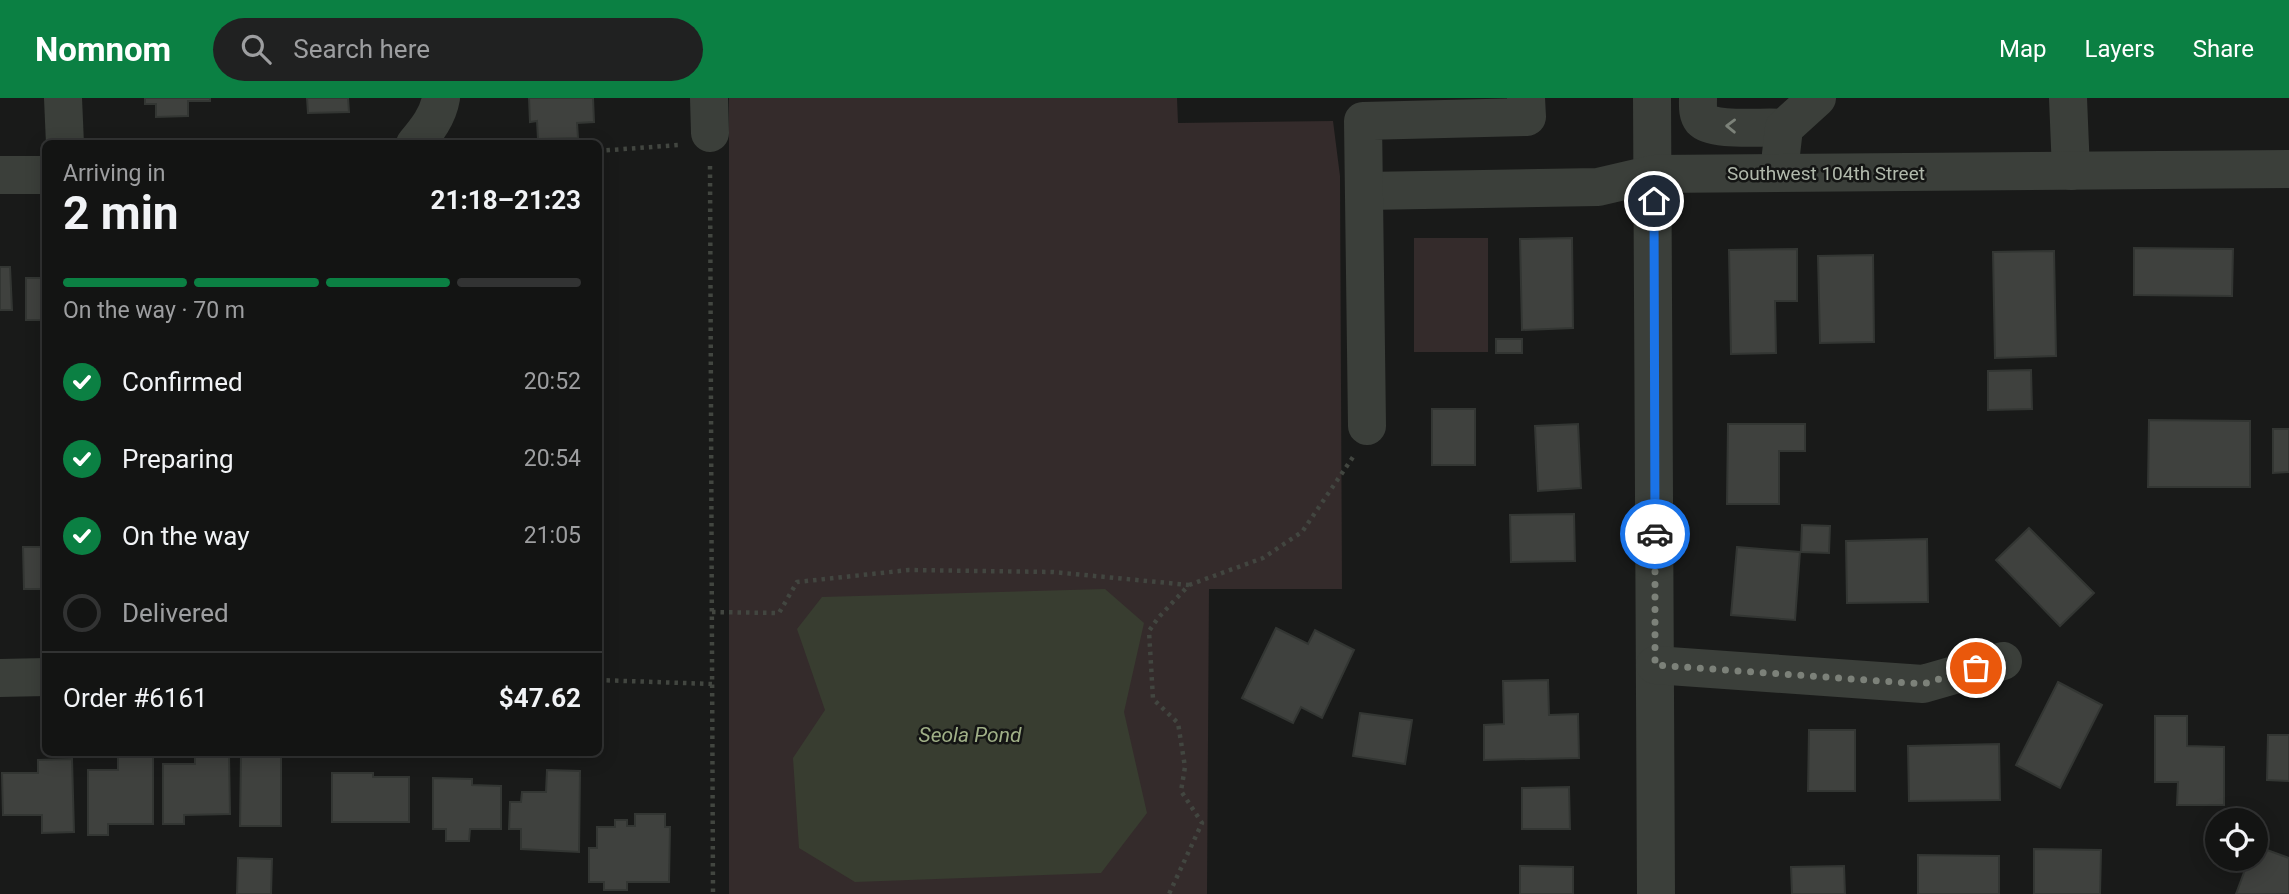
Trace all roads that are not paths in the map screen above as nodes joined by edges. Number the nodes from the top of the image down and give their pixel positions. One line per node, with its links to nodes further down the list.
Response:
1 (63, 98): 9 (street)
2 (441, 98): 10 (street)
3 (1526, 98): 17 (street)
4 (1652, 98): 15 (street)
5 (1698, 98): 8 (street, one-way to 5)
6 (1817, 98): 8 (street)
7 (2068, 98): 12 (street)
8 (1784, 128): 13 (street)
9 (65, 140)
10 (418, 140)
11 (2289, 169): 12 (street, Southwest 104th Street)
12 (2071, 171): 13 (street, Southwest 104th Street)
13 (1780, 173): 15 (street, Southwest 104th Street)
14 (42, 174): 16 (street)
15 (1654, 174): 17 (street, Southwest 104th Street); 20 (street)
16 (0, 175)
17 (1365, 191): 18 (street)
18 (1367, 426)
19 (2003, 661): 20 (street)
20 (1655, 665): 23 (street)
21 (42, 677): 22 (street)
22 (0, 678)
23 (1656, 894)

